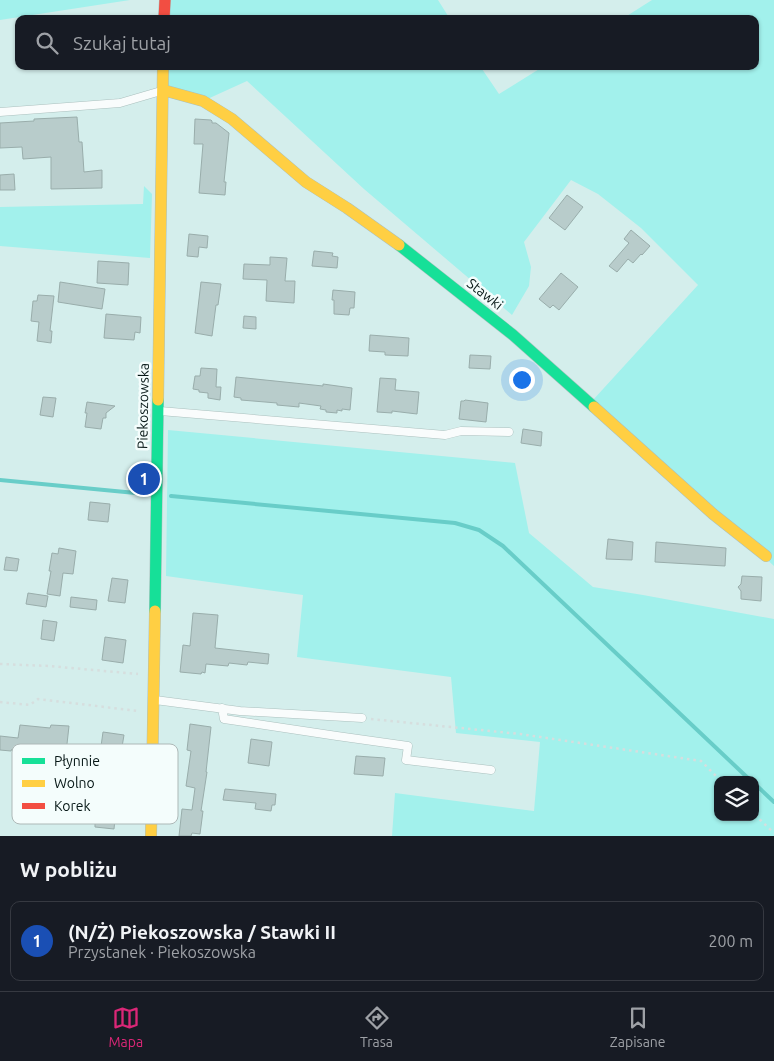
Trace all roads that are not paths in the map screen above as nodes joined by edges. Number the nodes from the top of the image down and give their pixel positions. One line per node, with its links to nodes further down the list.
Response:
1 (164, 0): 2 (main road)
2 (164, 15)
3 (164, 70): 4 (main road, Piekoszowska)
4 (163, 90): 5 (lane); 6 (main road, Piekoszowska); 8 (main road, Stawki)
5 (0, 112)
6 (158, 410): 7 (lane); 9 (main road, Piekoszowska)
7 (509, 432)
8 (766, 556)
9 (153, 699): 10 (lane); 12 (main road, Piekoszowska)
10 (222, 708): 11 (lane); 13 (lane)
11 (362, 718)
12 (152, 744)
13 (491, 770)

